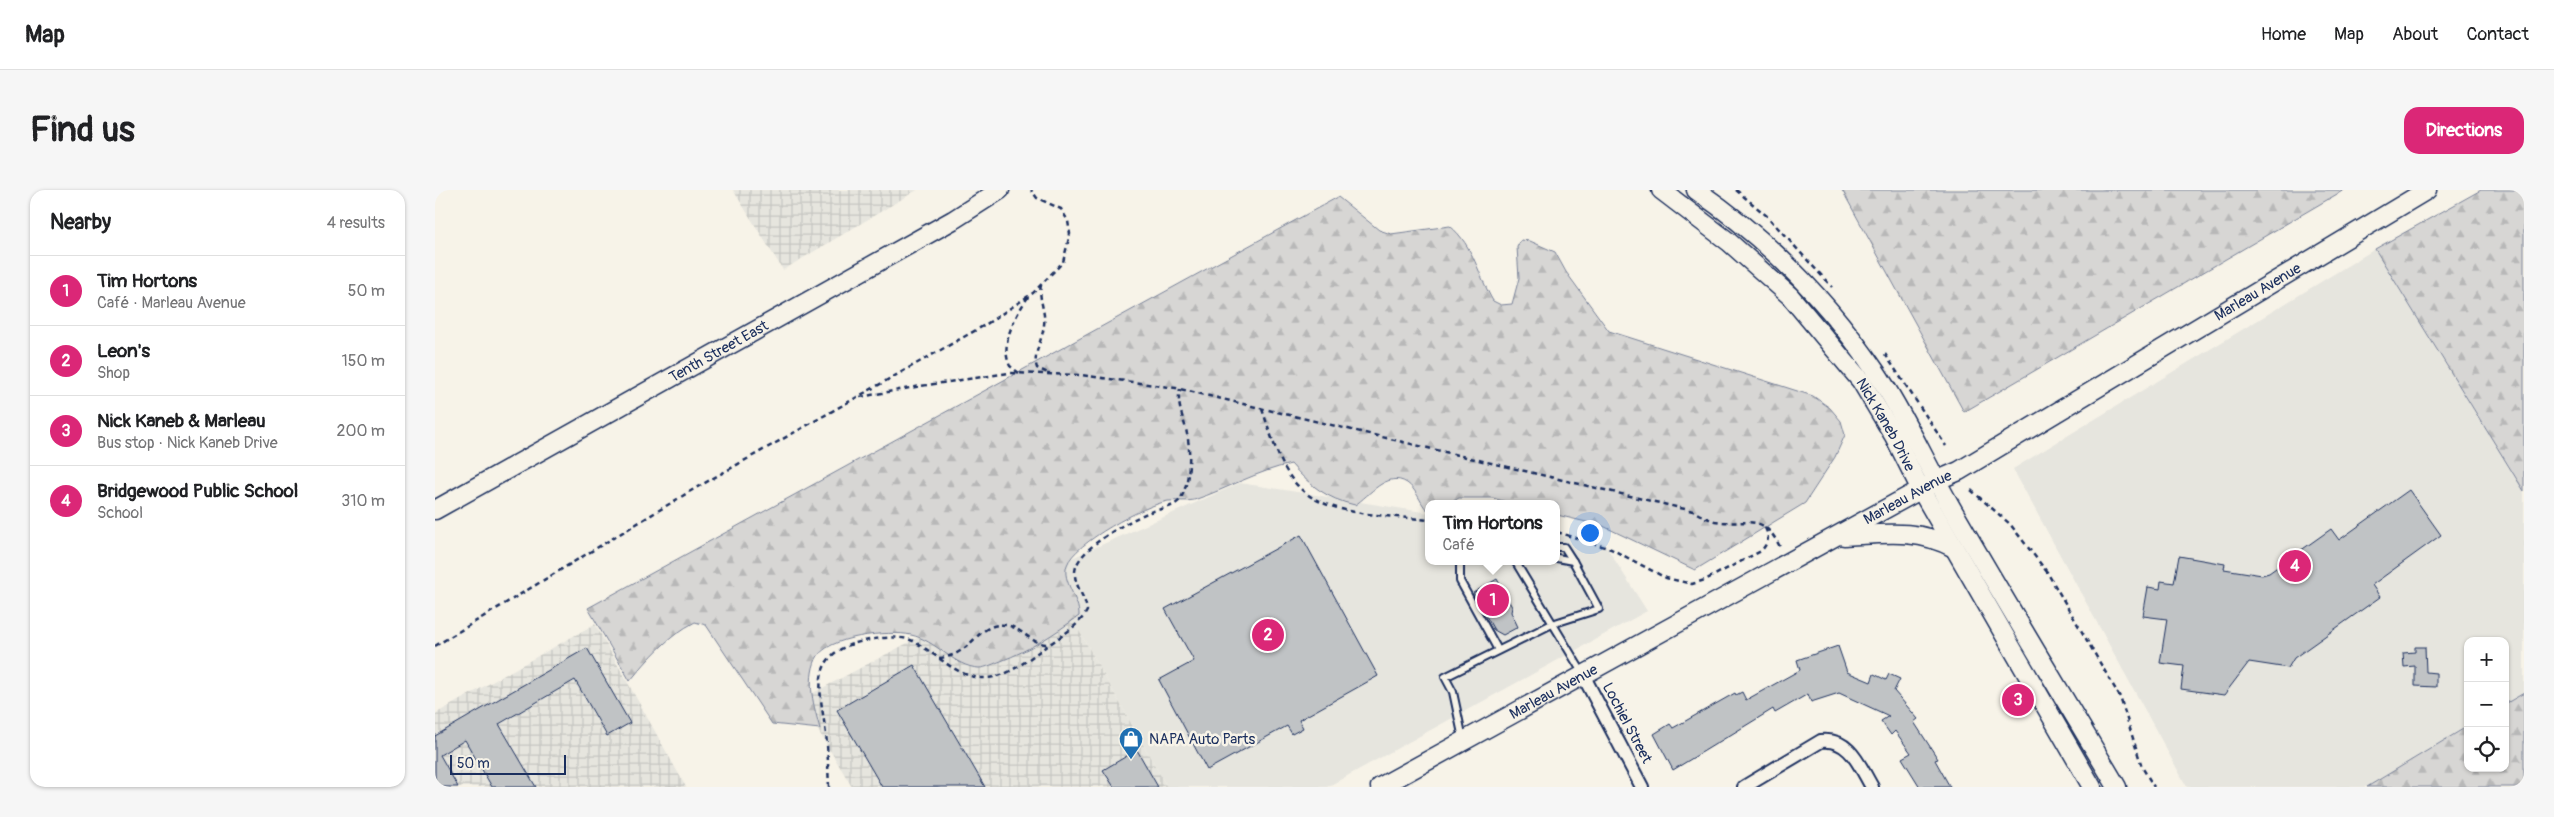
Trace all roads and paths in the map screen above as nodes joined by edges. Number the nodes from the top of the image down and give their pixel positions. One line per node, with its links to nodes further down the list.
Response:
1 (1031, 190): 6 (path)
2 (1661, 190): 14 (street, Nick Kaneb Drive)
3 (1696, 190): 13 (street, Nick Kaneb Drive)
4 (2427, 190): 13 (street, Marleau Avenue)
5 (998, 191): 16 (street, Tenth Street East)
6 (1041, 285): 7 (path); 9 (path)
7 (1030, 295): 8 (path); 11 (path)
8 (1021, 374): 9 (path); 11 (path)
9 (1052, 374): 10 (path)
10 (1180, 389): 12 (path); 29 (path)
11 (860, 397): 30 (path)
12 (1262, 409): 17 (path); 18 (path)
13 (1938, 480): 14 (street, Marleau Avenue); 41 (street, Nick Kaneb Drive)
14 (1921, 490): 20 (street, Marleau Avenue); 22 (street, Nick Kaneb Drive)
15 (1971, 490): 42 (path)
16 (435, 510)
17 (1425, 520)
18 (1764, 525): 19 (path); 25 (path)
19 (1560, 533)
20 (1839, 536): 22 (street); 25 (street, Marleau Avenue)
21 (1560, 546): 24 (lane)
22 (1955, 549): 40 (street, Nick Kaneb Drive)
23 (1560, 558): 24 (lane)
24 (1573, 560): 28 (lane)
25 (1789, 564): 33 (street, Marleau Avenue)
26 (1460, 565): 31 (lane)
27 (1517, 565): 28 (lane)
28 (1552, 624): 31 (lane); 33 (lane)
29 (1049, 644): 32 (path); 32 (path)
30 (435, 646)
31 (1498, 650): 34 (lane)
32 (937, 658): 35 (path)
33 (1583, 675): 34 (street, Marleau Avenue); 37 (street, Lochiel Street)
34 (1464, 741): 36 (street, Marleau Avenue)
35 (829, 787)
36 (1380, 787)
37 (1642, 787)
38 (1744, 787): 39 (street)
39 (1872, 787)
40 (2092, 787)
41 (2117, 787)
42 (2154, 787)

